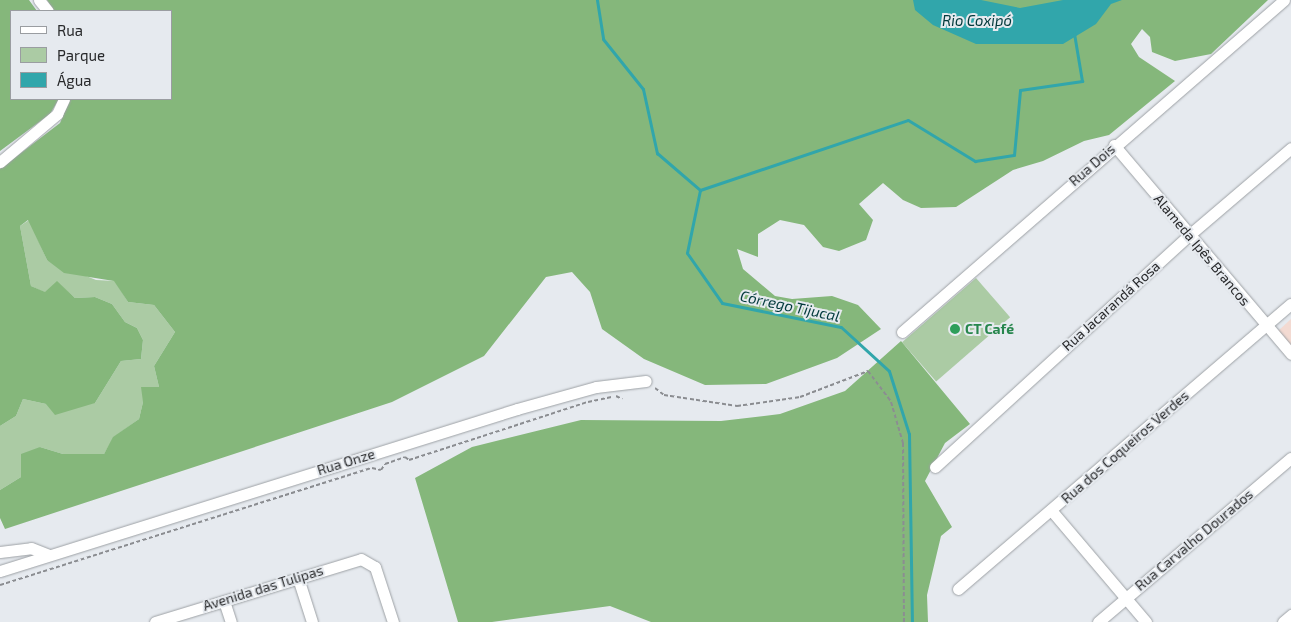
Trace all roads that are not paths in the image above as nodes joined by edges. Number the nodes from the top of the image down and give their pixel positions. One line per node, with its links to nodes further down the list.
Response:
1 (1284, 0): 3 (street, Rua Dois)
2 (64, 100): 5 (street)
3 (1114, 145): 6 (street, Alameda Ipês Brancos); 9 (street, Rua Dois)
4 (1291, 148): 6 (street, Rua Jacarandá Rosa)
5 (0, 162)
6 (1188, 236): 8 (street, Alameda Ipês Brancos); 13 (street, Rua Jacarandá Rosa)
7 (1291, 304): 8 (street, Rua dos Coqueiros Verdes)
8 (1266, 325): 10 (street, Alameda Ipês Brancos); 14 (street, Rua dos Coqueiros Verdes)
9 (902, 332)
10 (1291, 354)
11 (646, 381): 16 (street, Rua Onze)
12 (1291, 458): 20 (street, Rua Carvalho Dourados)
13 (935, 467)
14 (1051, 510): 19 (street, Rua dos Coqueiros Verdes); 20 (street)
15 (0, 552): 16 (street)
16 (49, 555): 17 (street, Rua Onze)
17 (0, 571)
18 (298, 578): 21 (street, Avenida das Tulipas); 25 (street); 26 (street, Avenida das Tulipas)
19 (958, 589)
20 (1125, 598): 27 (street, Rua Carvalho Dourados); 28 (street)
21 (224, 601): 23 (street, Avenida das Tulipas); 24 (street)
22 (1291, 615): 29 (street)
23 (155, 622)
24 (230, 622)
25 (312, 622)
26 (393, 622)
27 (1098, 622)
28 (1146, 622)
29 (1283, 622)

